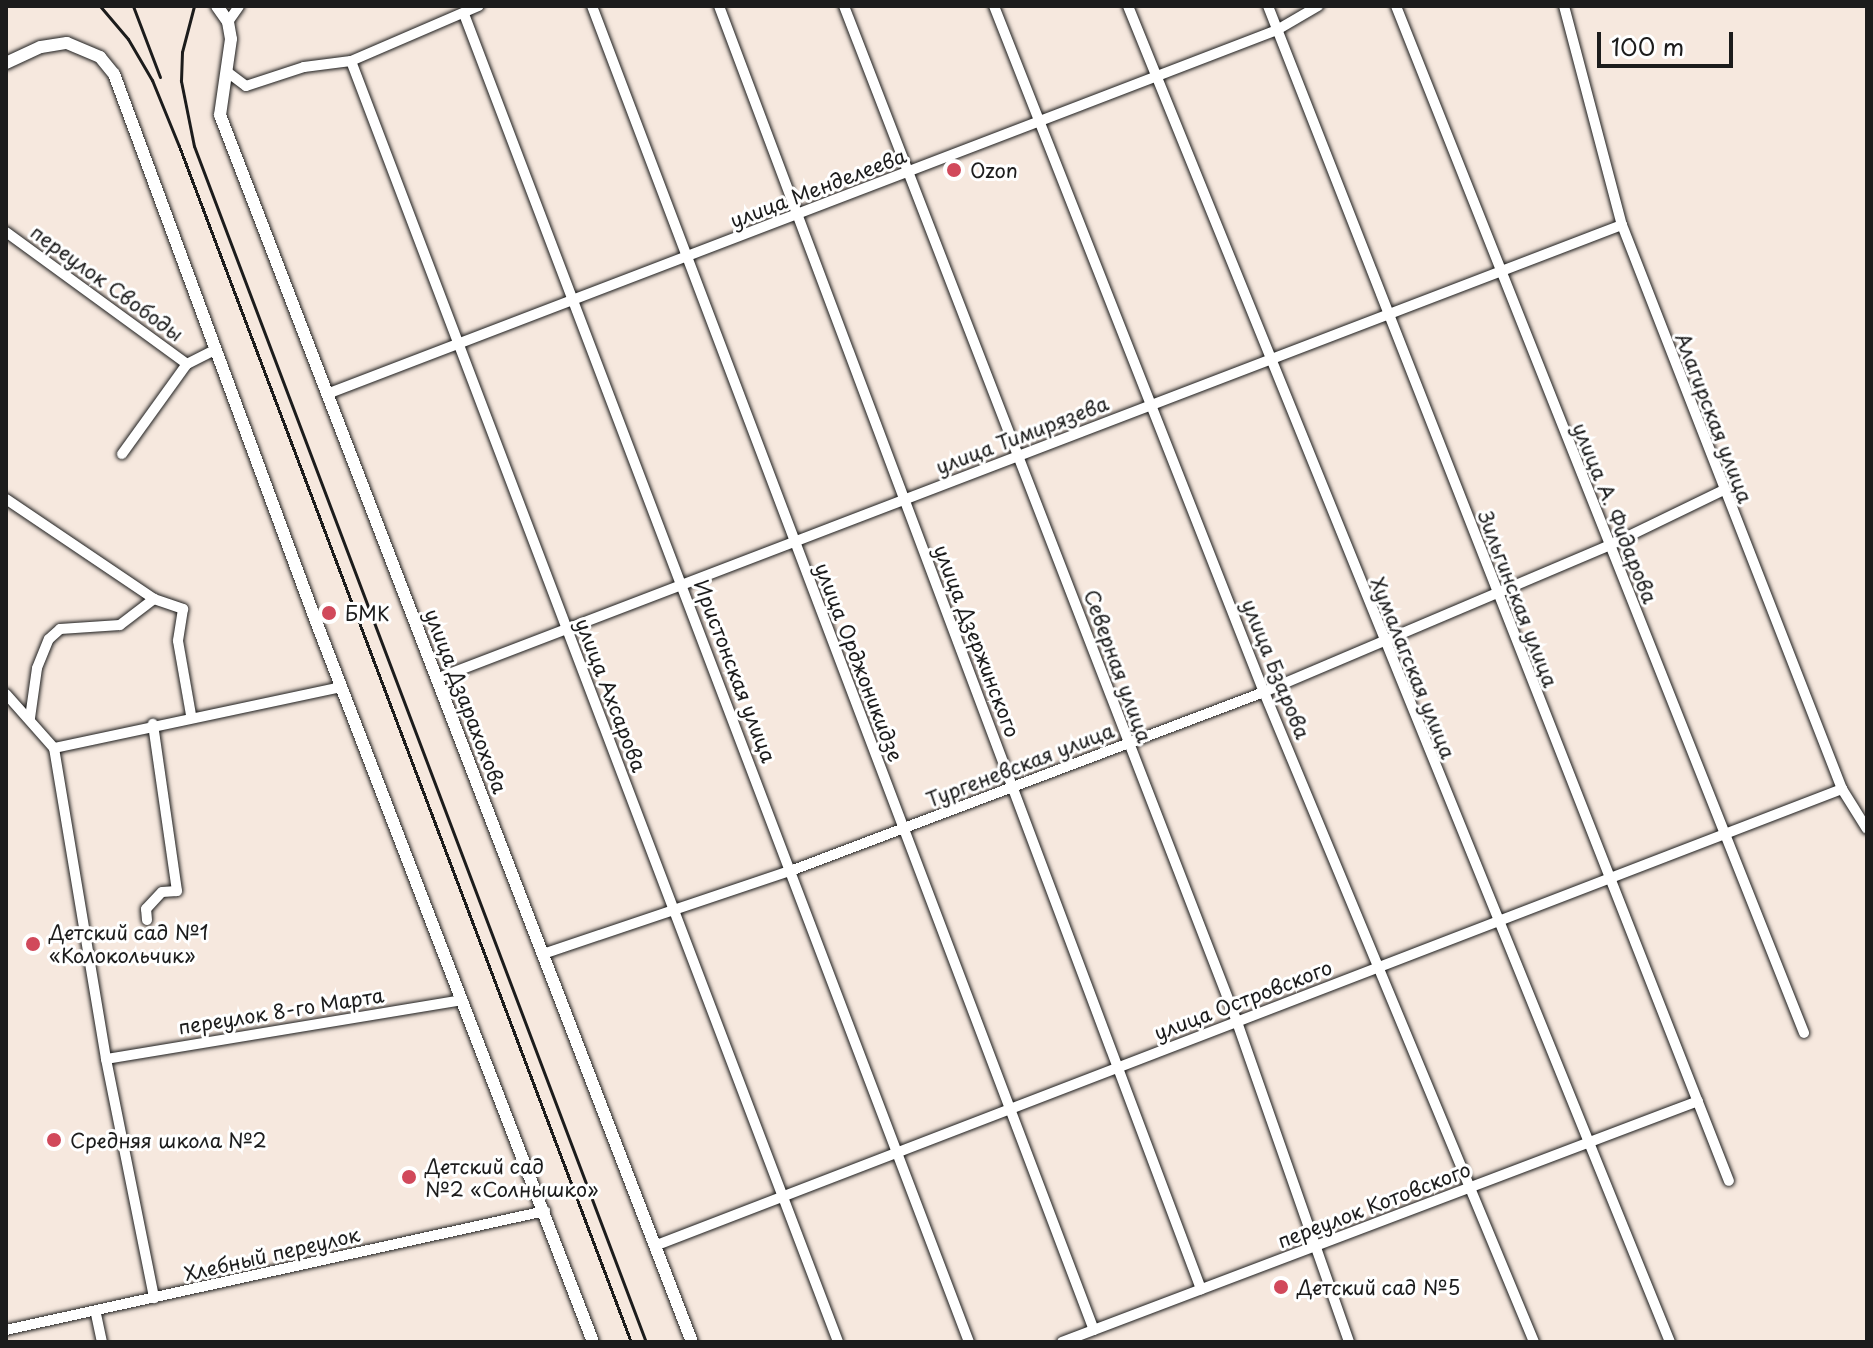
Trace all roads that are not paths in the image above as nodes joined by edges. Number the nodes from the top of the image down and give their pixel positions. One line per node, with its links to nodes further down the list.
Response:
1 (217, 6): 14 (street)
2 (239, 6): 14 (street)
3 (479, 6): 13 (street)
4 (592, 6): 25 (street, улица Орджоникидзе)
5 (719, 6): 22 (street, улица Дзержинского)
6 (844, 6): 21 (street, Северная улица)
7 (994, 6): 20 (street, улица Бзарова)
8 (1128, 6): 19 (street, Хумалагская улица)
9 (1268, 6): 15 (street, Зильгинская улица)
10 (1318, 6): 15 (street, улица Менделеева)
11 (1396, 6): 26 (street, улица А. Фидарова)
12 (1564, 6): 23 (street, Алагирская улица)
13 (464, 14): 16 (street); 27 (street, Иристонская улица)
14 (228, 22): 18 (street, улица Дзарахохова)
15 (1277, 30): 19 (street, улица Менделеева); 28 (street, Зильгинская улица)
16 (351, 61): 18 (street); 29 (street, улица Ахсарова)
17 (6, 63): 30 (street)
18 (226, 71): 33 (street, улица Дзарахохова)
19 (1154, 77): 20 (street, улица Менделеева); 31 (street, Хумалагская улица)
20 (1039, 123): 21 (street, улица Менделеева); 34 (street, улица Бзарова)
21 (908, 172): 22 (street, улица Менделеева); 36 (street, Северная улица)
22 (797, 214): 25 (street, улица Менделеева); 39 (street, улица Дзержинского)
23 (1622, 225): 26 (street, улица Тимирязева); 37 (street, Алагирская улица)
24 (6, 232): 32 (street, переулок Свободы)
25 (687, 258): 27 (street, улица Менделеева); 40 (street, улица Орджоникидзе)
26 (1501, 272): 28 (street, улица Тимирязева); 41 (street, улица А. Фидарова)
27 (576, 301): 29 (street, улица Менделеева); 42 (street, Иристонская улица)
28 (1389, 315): 31 (street, улица Тимирязева); 43 (street, Зильгинская улица)
29 (462, 345): 33 (street, улица Менделеева); 45 (street, улица Ахсарова)
30 (215, 350): 32 (street, переулок Свободы); 48 (street)
31 (1270, 360): 34 (street, улица Тимирязева); 46 (street, Хумалагская улица)
32 (187, 364): 35 (street, переулок Свободы)
33 (327, 394): 47 (street, улица Дзарахохова)
34 (1153, 405): 36 (street, улица Тимирязева); 49 (street, улица Бзарова)
35 (122, 454)
36 (1020, 455): 39 (street, улица Тимирязева); 54 (street, Северная улица)
37 (1722, 491): 41 (street, Тургеневская улица); 57 (street, Алагирская улица)
38 (6, 499): 44 (street)
39 (905, 500): 40 (street, улица Тимирязева); 56 (street, улица Дзержинского)
40 (793, 542): 42 (street, улица Тимирязева); 58 (street, улица Орджоникидзе)
41 (1608, 546): 43 (street, Тургеневская улица); 60 (street, улица А. Фидарова)
42 (682, 585): 45 (street, улица Тимирязева); 61 (street, Иристонская улица)
43 (1496, 594): 46 (street, Тургеневская улица); 62 (street, Зильгинская улица)
44 (154, 599): 51 (street); 52 (street)
45 (566, 629): 47 (street, улица Тимирязева); 63 (street, улица Ахсарова)
46 (1383, 643): 49 (street, Тургеневская улица); 65 (street, Хумалагская улица)
47 (436, 679): 66 (street, улица Дзарахохова)
48 (341, 687): 51 (street); 68 (street)
49 (1264, 692): 54 (street, Тургеневская улица); 67 (street, улица Бзарова)
50 (6, 694): 52 (street)
51 (191, 715): 53 (street)
52 (30, 718): 55 (street)
53 (153, 724): 55 (street); 64 (street)
54 (1127, 743): 56 (street, Тургеневская улица); 69 (street, Северная улица)
55 (54, 748): 71 (street)
56 (1013, 785): 58 (street, Тургеневская улица); 72 (street, улица Дзержинского)
57 (1842, 789): 59 (street, Алагирская улица); 60 (street, улица Островского)
58 (904, 829): 61 (street, Тургеневская улица); 74 (street, улица Орджоникидзе)
59 (1867, 829)
60 (1725, 834): 62 (street, улица Островского); 70 (street, улица А. Фидарова)
61 (793, 870): 63 (street, Тургеневская улица); 76 (street, Иристонская улица)
62 (1610, 878): 65 (street, улица Островского); 73 (street, Зильгинская улица)
63 (675, 911): 66 (street, Тургеневская улица); 79 (street, улица Ахсарова)
64 (147, 920)
65 (1498, 921): 67 (street, улица Островского); 75 (street, Хумалагская улица)
66 (543, 954): 81 (street, улица Дзарахохова)
67 (1382, 966): 69 (street, улица Островского); 78 (street, улица Бзарова)
68 (462, 1000): 71 (street, переулок 8-го Марта); 80 (street)
69 (1237, 1022): 72 (street, улица Островского); 82 (street, Северная улица)
70 (1804, 1033)
71 (106, 1059): 84 (street)
72 (1118, 1068): 74 (street, улица Островского); 83 (street, улица Дзержинского)
73 (1698, 1101): 75 (street, переулок Котовского); 77 (street, Зильгинская улица)
74 (1010, 1112): 76 (street, улица Островского); 87 (street, улица Орджоникидзе)
75 (1589, 1143): 78 (street, переулок Котовского); 96 (street, Хумалагская улица)
76 (899, 1152): 79 (street, улица Островского); 92 (street, Иристонская улица)
77 (1729, 1181)
78 (1471, 1187): 82 (street, переулок Котовского); 95 (street, улица Бзарова)
79 (786, 1196): 81 (street, улица Островского); 91 (street, улица Ахсарова)
80 (545, 1211): 84 (street, Хлебный переулок); 89 (street)
81 (657, 1245): 90 (street, улица Дзарахохова)
82 (1314, 1247): 83 (street, переулок Котовского); 94 (street, Северная улица)
83 (1201, 1289): 87 (street, переулок Котовского)
84 (154, 1298): 85 (street, Хлебный переулок)
85 (96, 1314): 86 (street, Хлебный переулок); 88 (street)
86 (6, 1330)
87 (1094, 1330): 93 (street, переулок Котовского)
88 (102, 1342)
89 (593, 1342)
90 (692, 1342)
91 (838, 1342)
92 (969, 1342)
93 (1062, 1342)
94 (1349, 1342)
95 (1534, 1342)
96 (1670, 1342)

